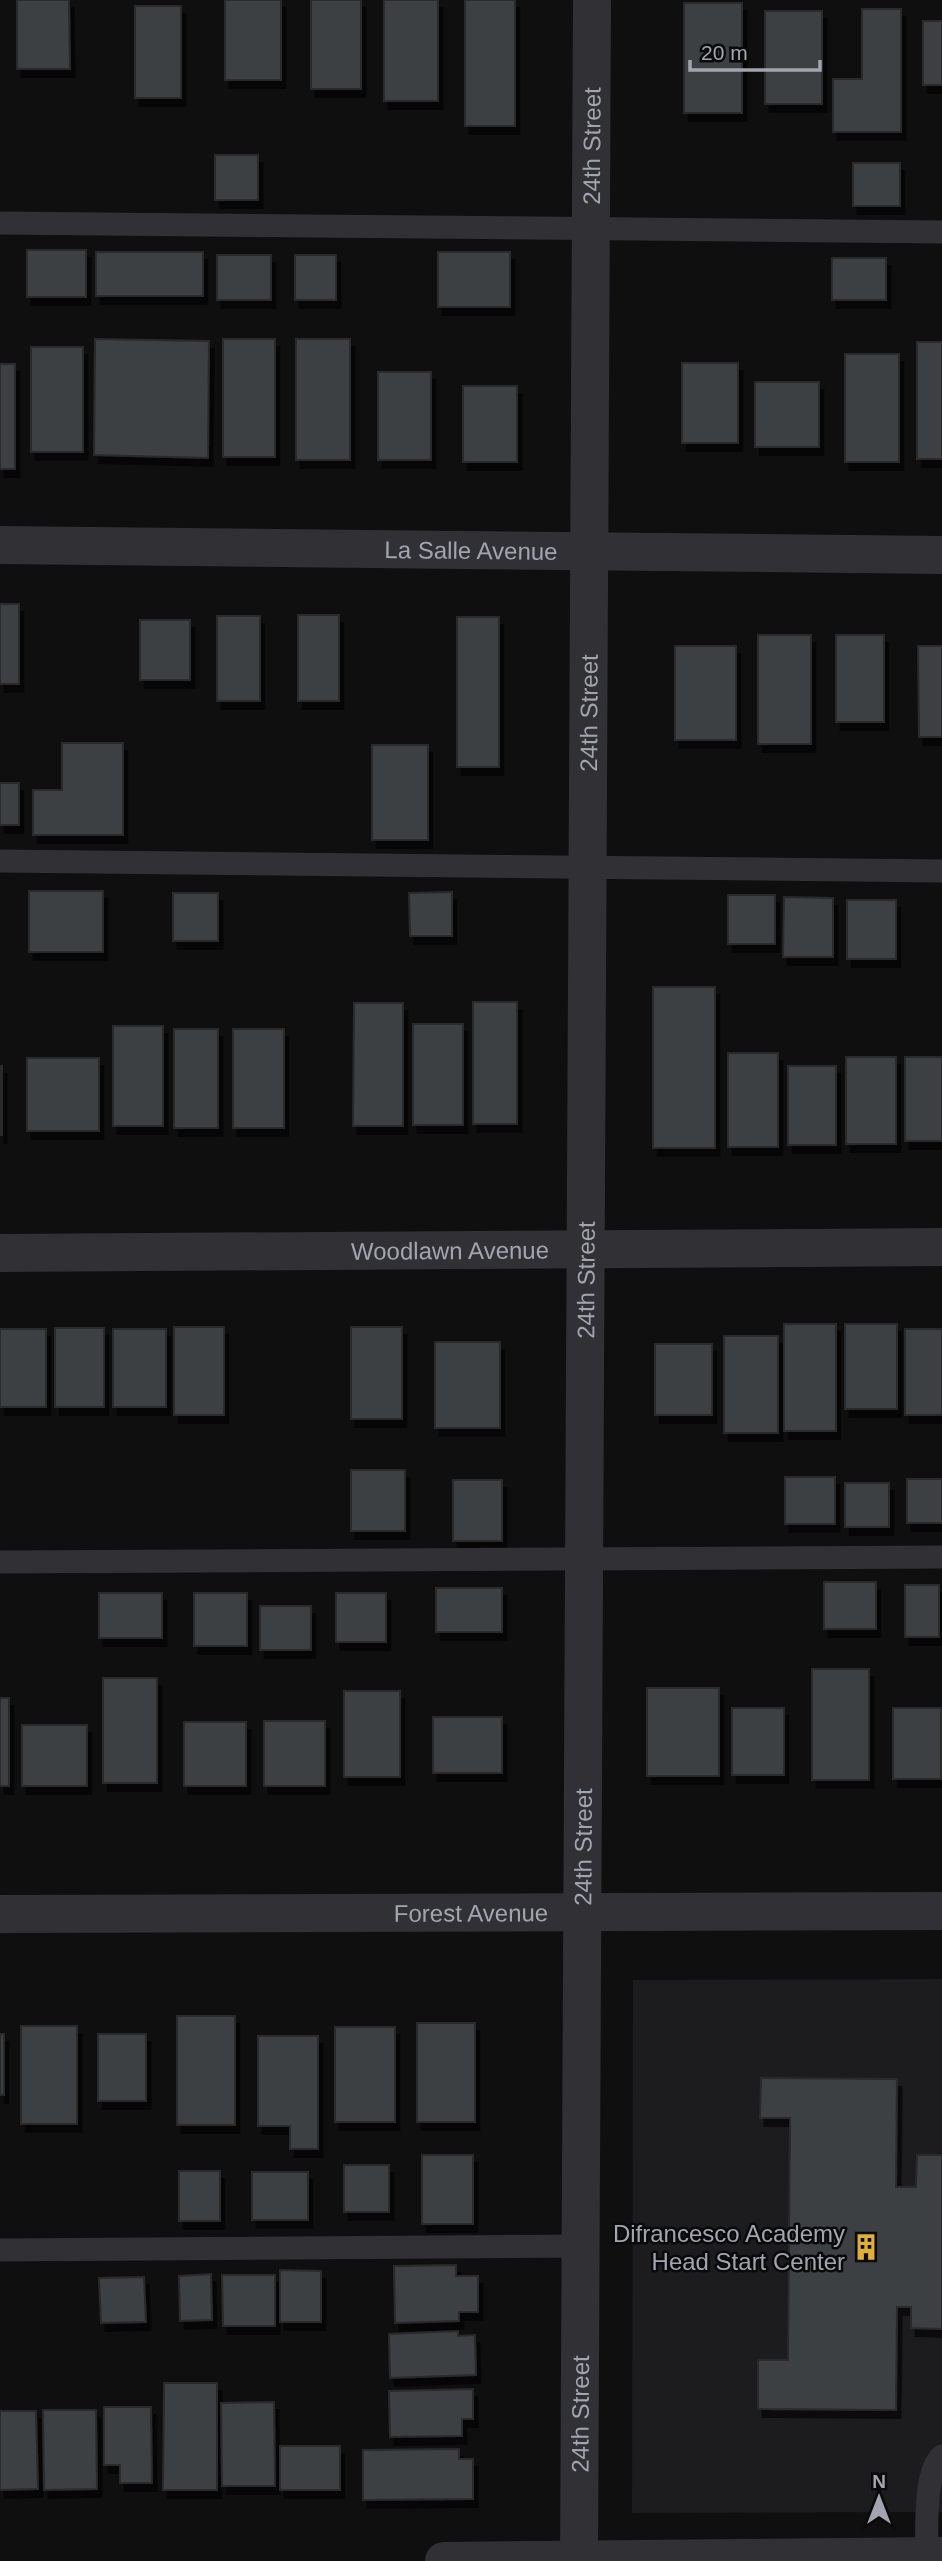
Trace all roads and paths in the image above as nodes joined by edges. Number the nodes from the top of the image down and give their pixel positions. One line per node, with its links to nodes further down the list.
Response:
1 (592, 0): 3 (street, 24th Street)
2 (0, 223): 3 (lane)
3 (590, 229): 4 (lane); 6 (street, 24th Street)
4 (942, 232)
5 (0, 545): 6 (street, La Salle Avenue)
6 (589, 552): 7 (street, La Salle Avenue); 9 (street, 24th Street)
7 (942, 555)
8 (0, 861): 9 (lane)
9 (587, 867): 10 (lane); 12 (street, 24th Street)
10 (942, 871)
11 (942, 1247): 12 (street, Woodlawn Avenue)
12 (586, 1250): 13 (street, Woodlawn Avenue); 15 (street, 24th Street)
13 (0, 1253)
14 (942, 1557): 15 (lane)
15 (584, 1559): 16 (lane); 18 (street, 24th Street)
16 (0, 1562)
17 (942, 1911): 18 (street, Forest Avenue)
18 (583, 1912): 19 (street, Forest Avenue); 20 (street, 24th Street)
19 (0, 1914)
20 (581, 2246): 21 (lane); 25 (street, 24th Street)
21 (0, 2250)
22 (942, 2456): 23 (lane)
23 (932, 2558): 25 (street)
24 (444, 2561): 25 (street)
25 (579, 2561)

